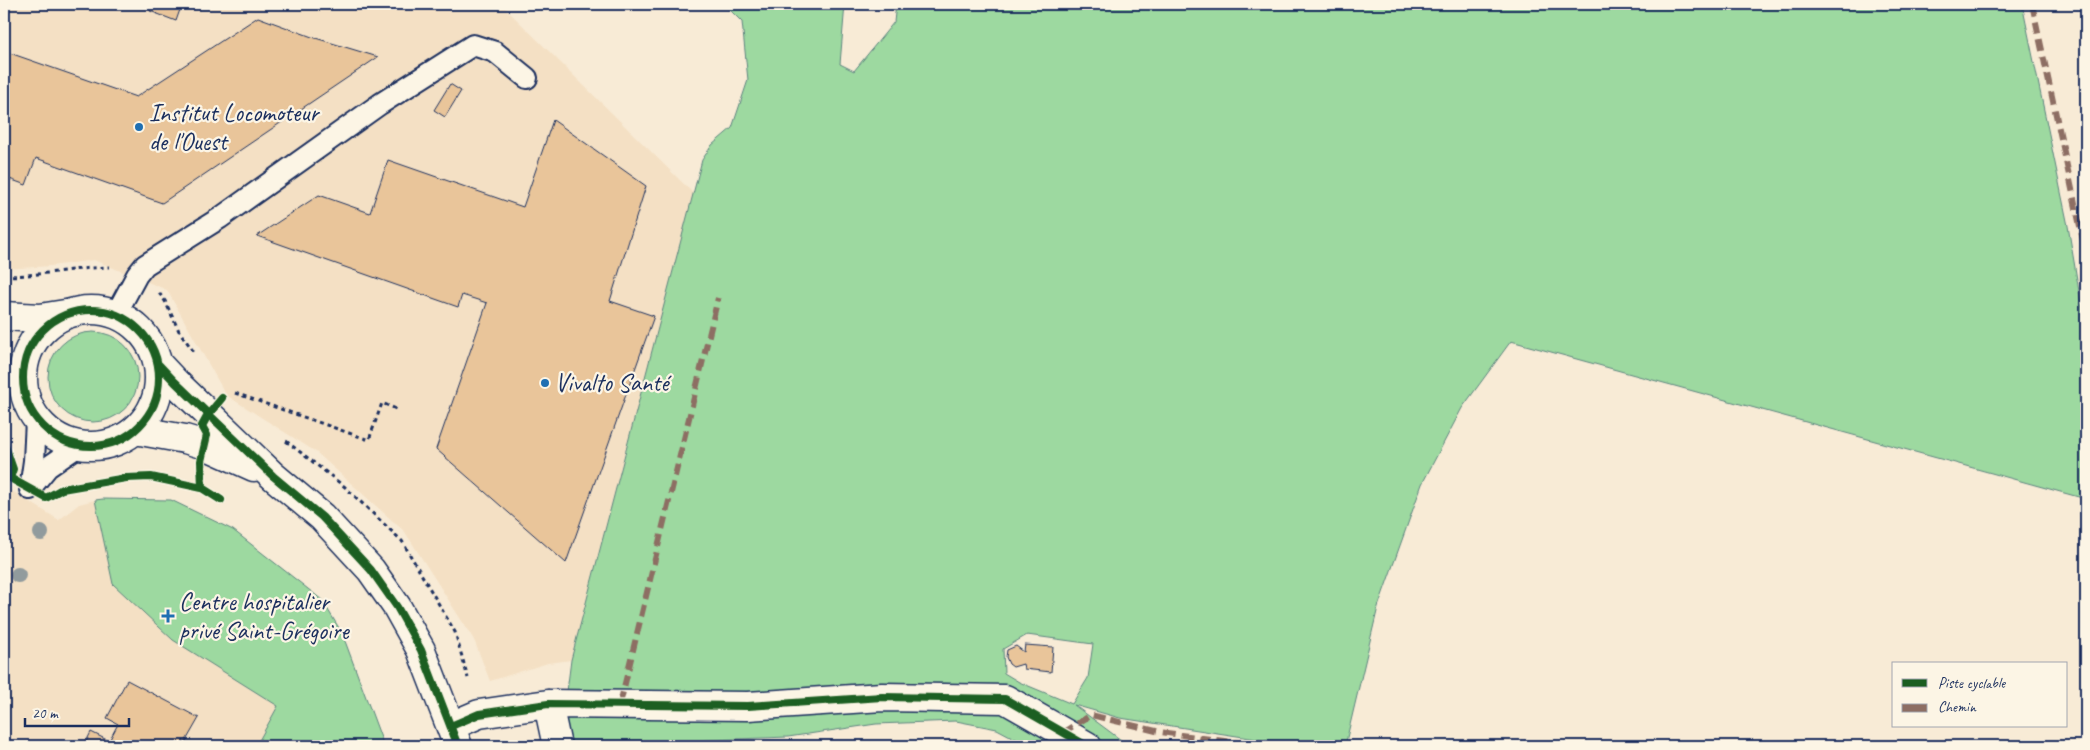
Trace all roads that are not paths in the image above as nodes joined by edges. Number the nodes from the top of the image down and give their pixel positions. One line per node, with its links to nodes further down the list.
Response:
1 (527, 78): 3 (lane)
2 (66, 314): 3 (street); 4 (street); 7 (street)
3 (116, 314): 5 (street)
4 (4, 316)
5 (159, 365): 9 (street); 11 (street)
6 (4, 370): 7 (street)
7 (23, 391): 8 (street)
8 (36, 420): 10 (street); 10 (lane)
9 (135, 430): 10 (street); 11 (street)
10 (80, 445)
11 (273, 476): 13 (street)
12 (548, 704): 13 (street); 14 (street); 15 (street)
13 (454, 736)
14 (557, 746)
15 (1087, 746)

